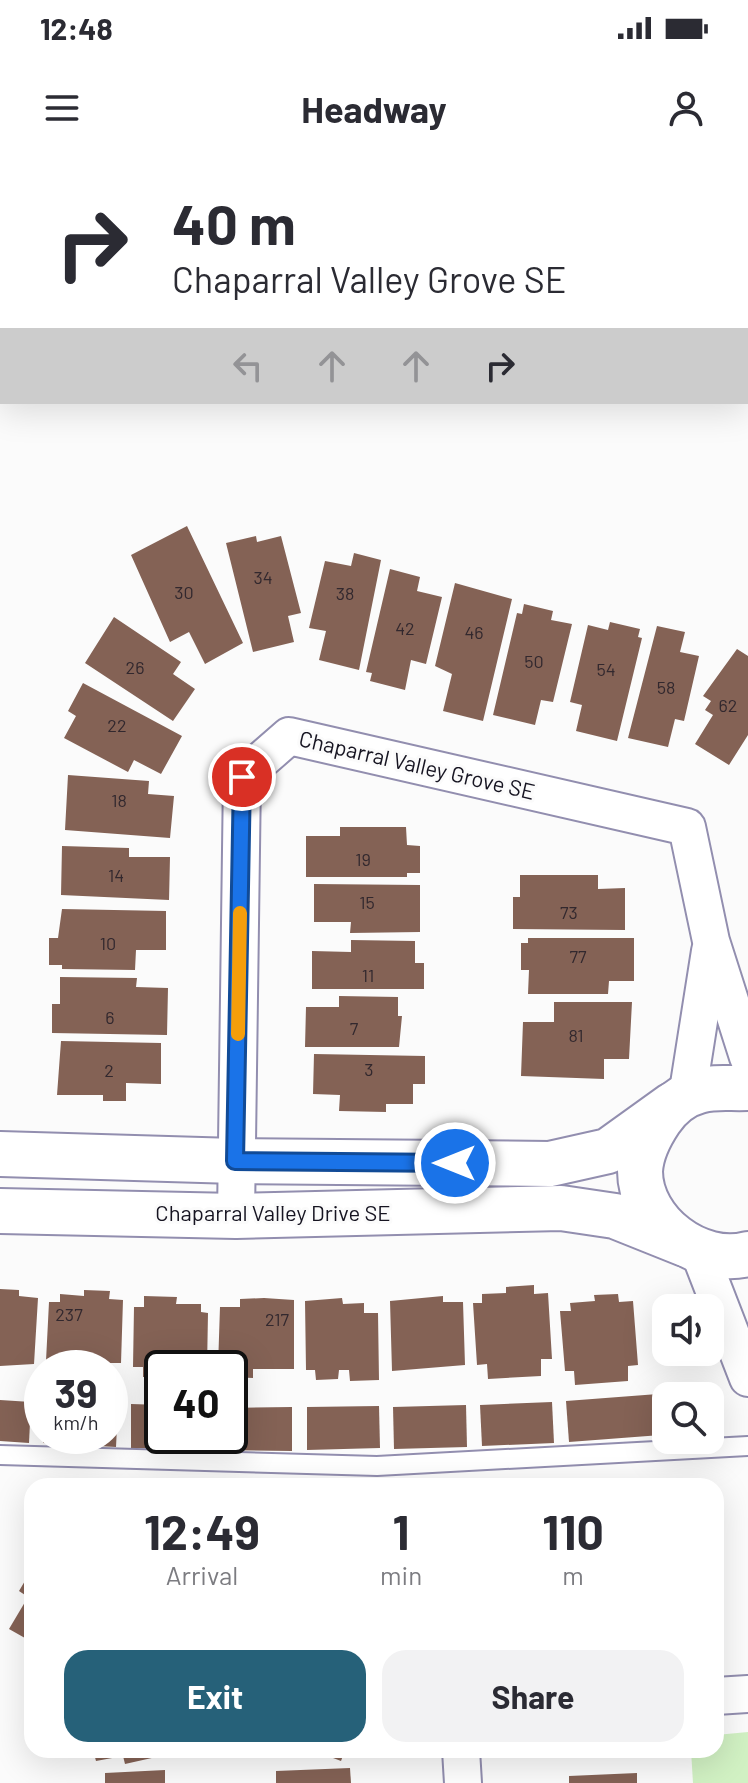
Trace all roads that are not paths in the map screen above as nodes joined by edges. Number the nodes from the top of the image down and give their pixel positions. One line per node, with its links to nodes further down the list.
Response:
1 (711, 941): 2 (street, Chaparral Valley Grove SE); 4 (street, Chaparral Valley Grove SE); 6 (street, Chaparral Valley Grove SE)
2 (748, 1057)
3 (748, 1088): 4 (street)
4 (680, 1101): 6 (street); 9 (street)
5 (0, 1154): 6 (street)
6 (235, 1161): 8 (street, Chaparral Valley Grove SE)
7 (0, 1211): 8 (street, Chaparral Valley Drive SE)
8 (236, 1216): 9 (street, Chaparral Valley Drive SE)
9 (691, 1246): 10 (street, Chaparral Valley Drive SE); 11 (street)
10 (748, 1254)
11 (748, 1378)
12 (748, 1446): 13 (lane)
13 (0, 1455)
14 (748, 1694): 15 (street)
15 (724, 1696)
16 (461, 1758): 17 (street)
17 (463, 1783)

